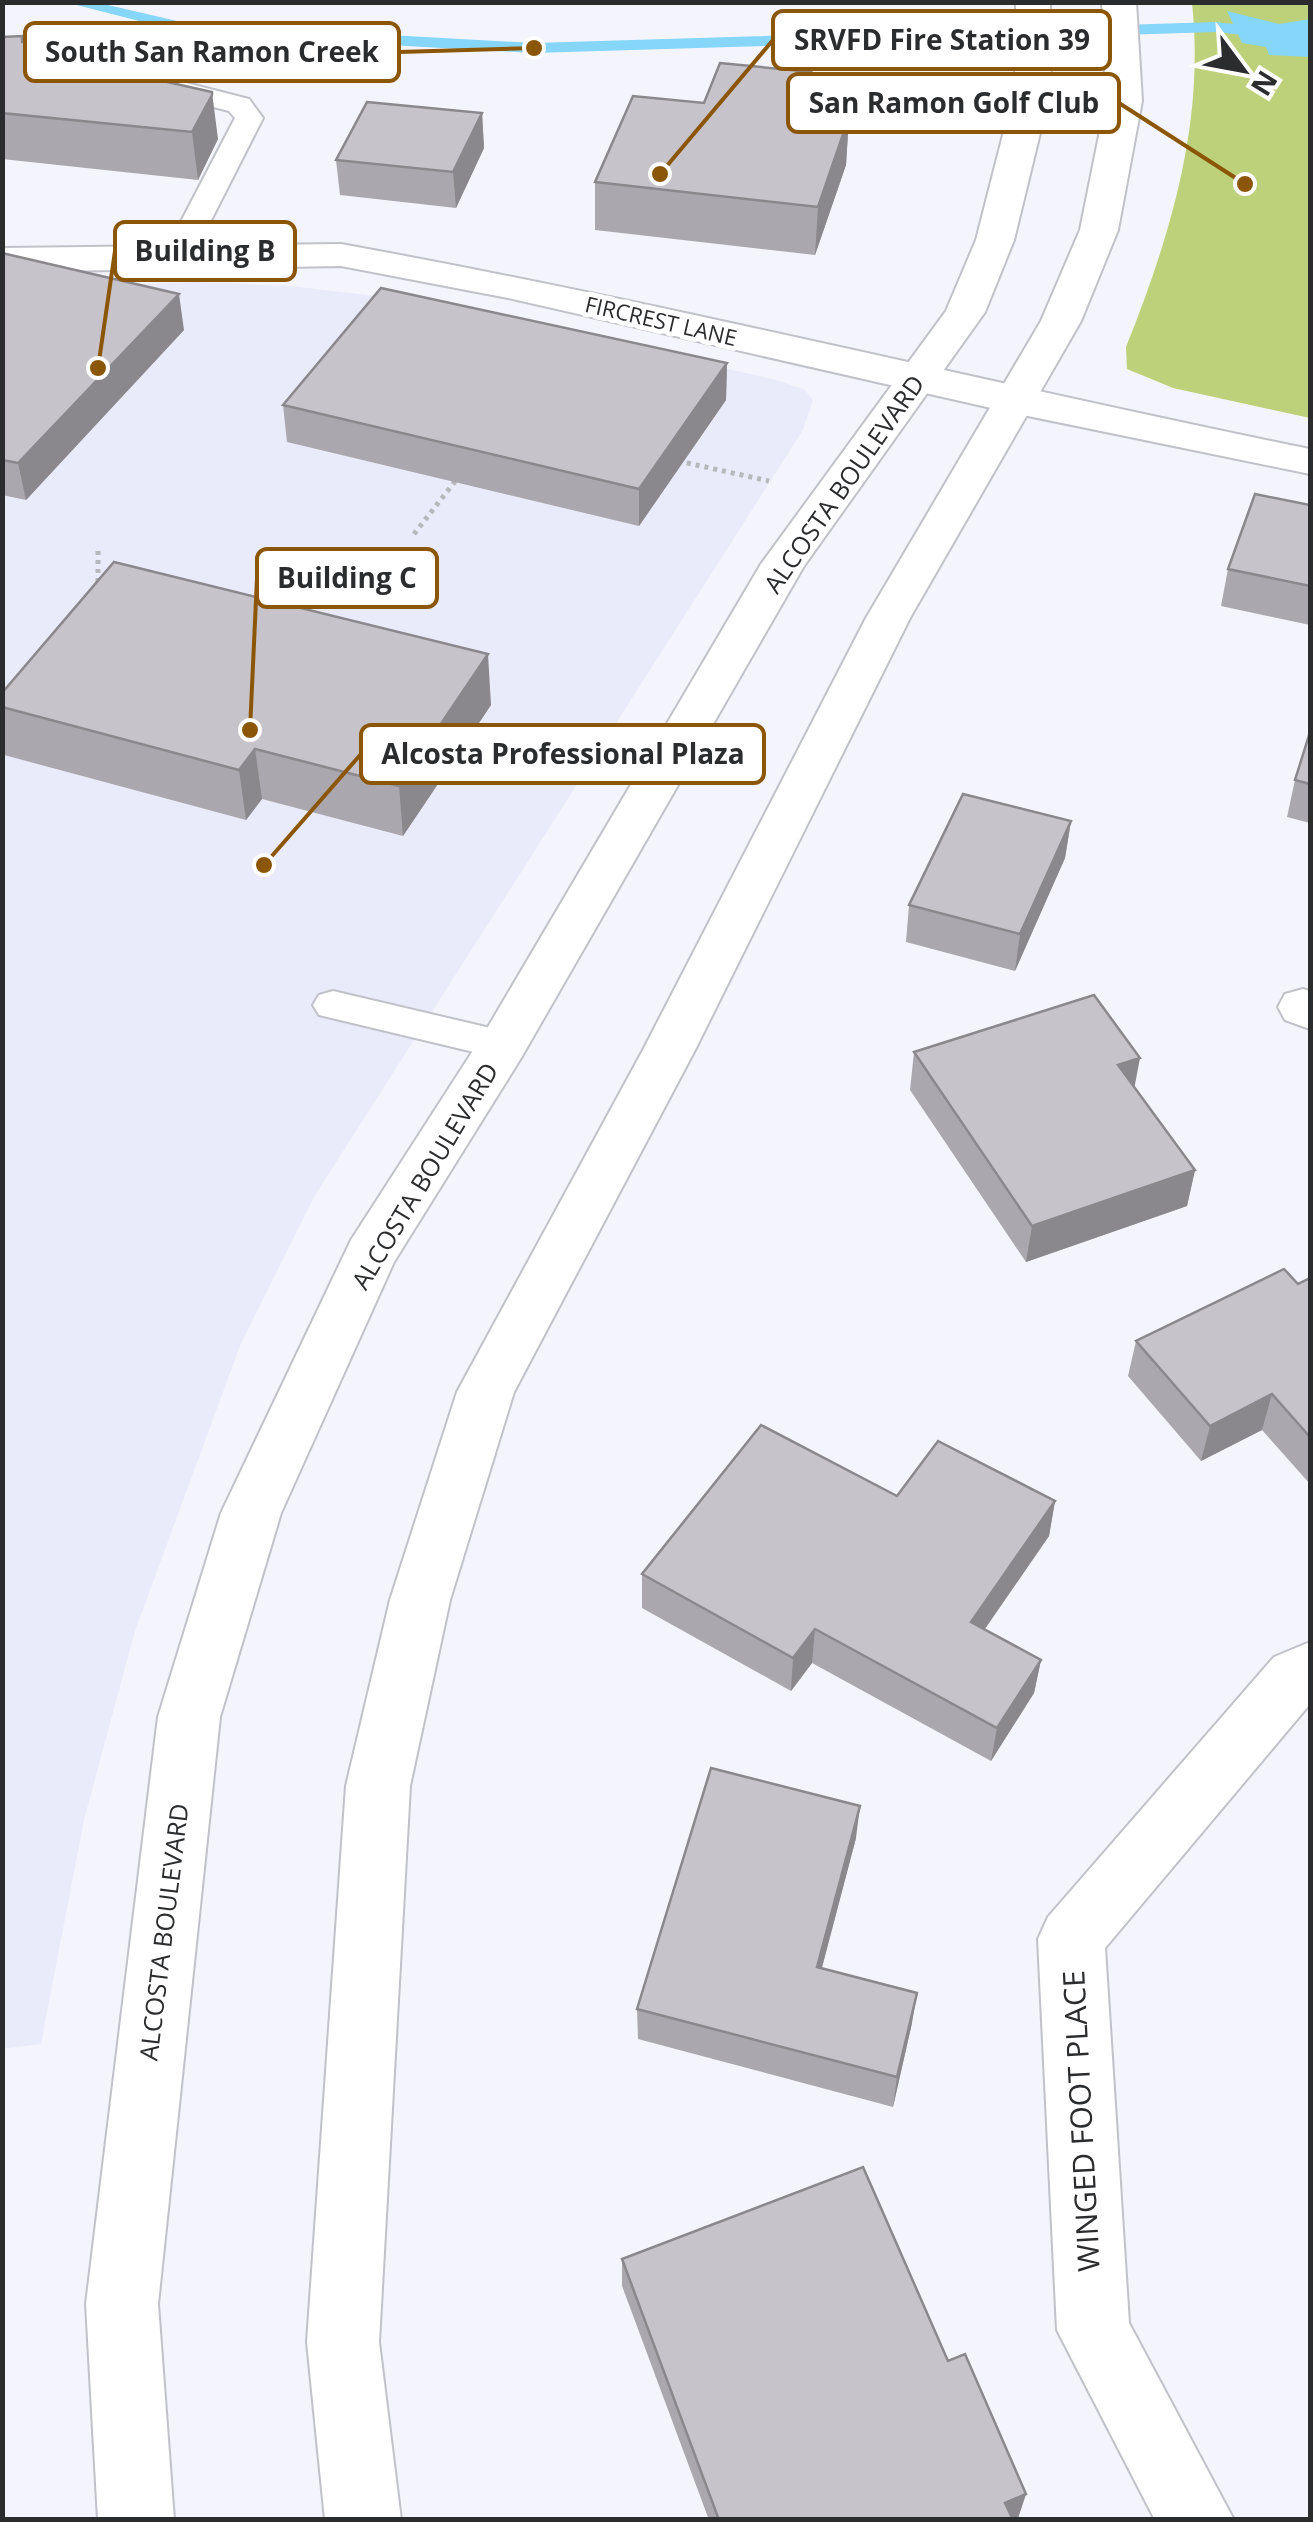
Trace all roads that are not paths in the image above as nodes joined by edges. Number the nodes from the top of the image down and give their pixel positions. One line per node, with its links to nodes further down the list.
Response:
1 (1033, 2): 6 (main road, ALCOSTA BOULEVARD)
2 (1120, 2): 7 (main road)
3 (134, 80): 4 (lane)
4 (178, 256): 5 (main road, FIRCREST LANE); 6 (main road, FIRCREST LANE)
5 (2, 260)
6 (918, 380): 7 (main road, FIRCREST LANE); 10 (main road, ALCOSTA BOULEVARD)
7 (1013, 400): 8 (main road, FIRCREST LANE); 13 (main road)
8 (1310, 462)
9 (333, 1005): 10 (lane)
10 (504, 1045): 12 (main road, ALCOSTA BOULEVARD)
11 (1310, 1669): 14 (main road, WINGED FOOT PLACE)
12 (136, 2520)
13 (363, 2520)
14 (1196, 2520)

